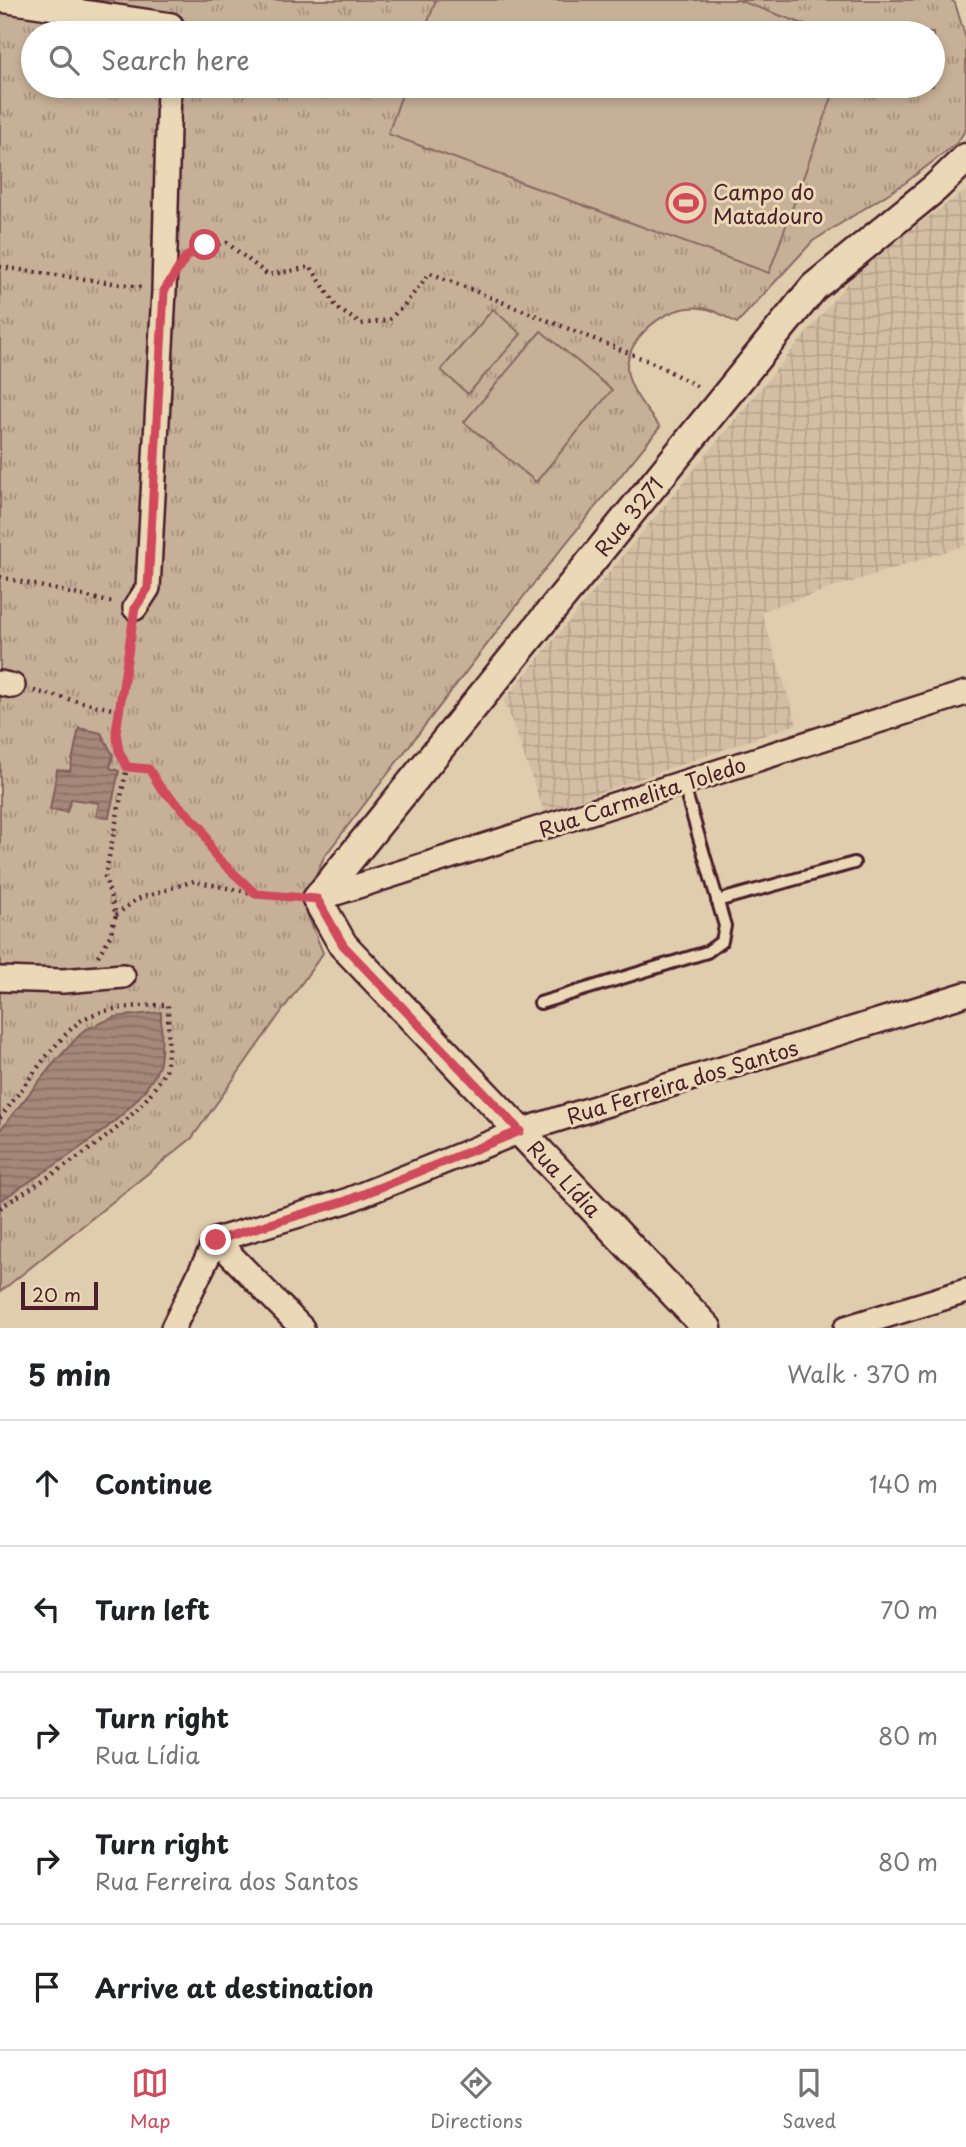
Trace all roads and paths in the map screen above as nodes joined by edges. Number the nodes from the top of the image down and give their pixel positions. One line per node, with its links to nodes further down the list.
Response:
1 (1, 0): 2 (street)
2 (124, 21)
3 (169, 98): 6 (street)
4 (966, 158): 7 (street, Rua 3271)
5 (0, 267): 6 (path)
6 (164, 291): 7 (path); 9 (street)
7 (722, 400): 17 (street, Rua 3271)
8 (0, 577): 9 (path)
9 (135, 608): 12 (path)
10 (6, 685): 12 (path)
11 (966, 693): 14 (street, Rua Carmelita Toledo)
12 (121, 711): 13 (path)
13 (127, 767): 16 (path); 19 (path)
14 (683, 783): 17 (street, Rua Carmelita Toledo); 18 (lane)
15 (854, 863): 18 (lane)
16 (256, 894): 17 (path); 19 (path)
17 (317, 899): 26 (street, Rua Lídia)
18 (717, 901): 24 (lane)
19 (116, 915): 22 (path)
20 (123, 975): 22 (street)
21 (0, 979): 22 (street)
22 (63, 981)
23 (966, 994): 26 (street, Rua Ferreira dos Santos)
24 (540, 1003)
25 (0, 1118): 27 (path)
26 (520, 1131): 28 (street, Rua Ferreira dos Santos); 32 (street, Rua Lídia)
27 (0, 1208)
28 (216, 1240): 30 (street); 31 (street)
29 (966, 1291): 33 (street)
30 (173, 1328)
31 (302, 1328)
32 (707, 1328)
33 (846, 1328)

